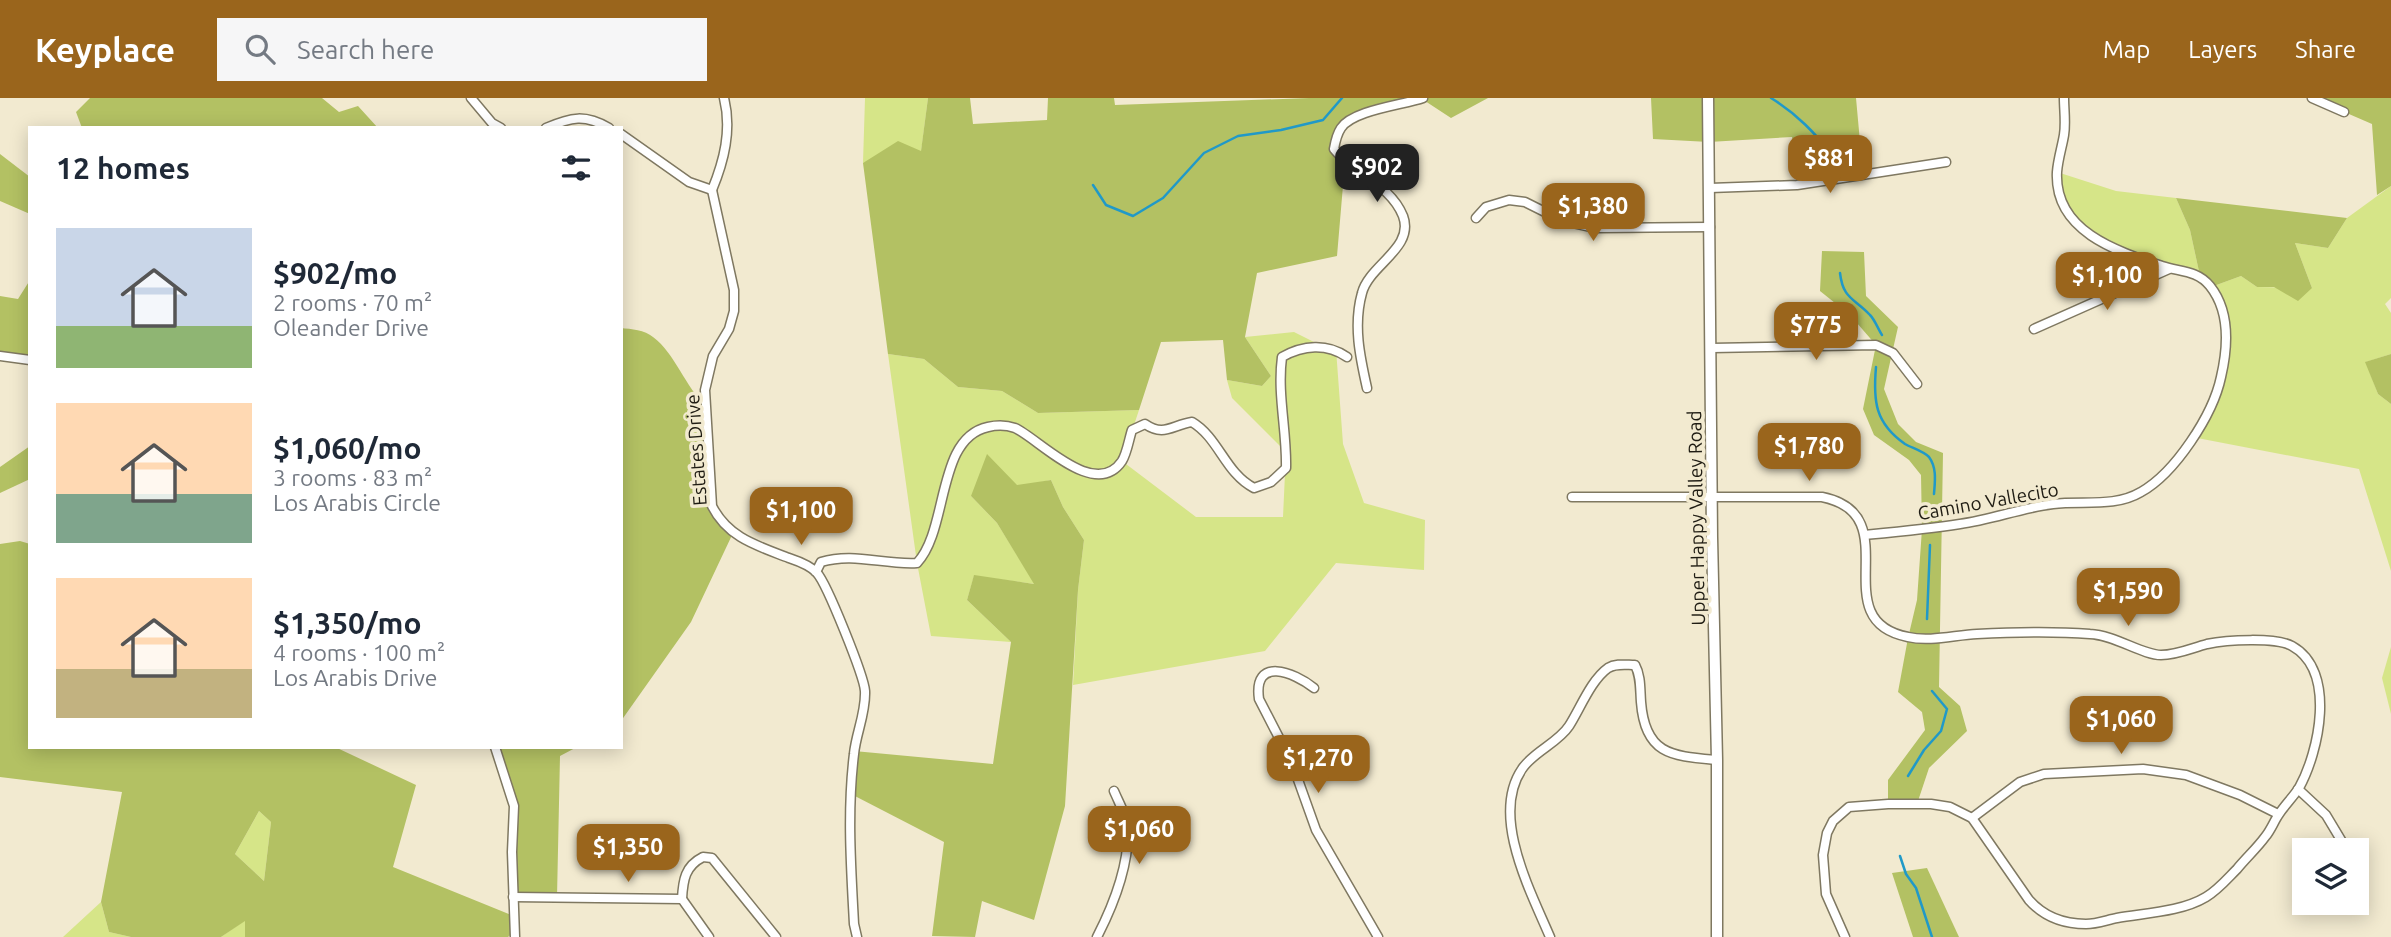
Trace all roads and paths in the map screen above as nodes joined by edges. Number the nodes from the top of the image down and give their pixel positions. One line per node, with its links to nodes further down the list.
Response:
1 (471, 98): 8 (street)
2 (724, 98): 14 (street)
3 (1423, 98): 24 (street)
4 (1708, 98): 13 (street, Upper Happy Valley Road)
5 (2064, 98): 17 (street, Camino Vallecito)
6 (2312, 98): 7 (street)
7 (2344, 112)
8 (497, 126)
9 (550, 126): 10 (street)
10 (604, 126)
11 (623, 135): 14 (street)
12 (1947, 162): 13 (street)
13 (1710, 188): 16 (street, Upper Happy Valley Road)
14 (712, 190): 28 (street, Estates Drive)
15 (1476, 218): 16 (street)
16 (1710, 227): 19 (street, Upper Happy Valley Road)
17 (2169, 269): 18 (street); 27 (street, Camino Vallecito)
18 (2034, 329)
19 (1712, 348): 23 (street); 26 (street, Upper Happy Valley Road)
20 (0, 356): 22 (street)
21 (1348, 357): 28 (street)
22 (28, 360)
23 (1917, 384)
24 (1367, 388)
25 (1572, 496): 26 (street)
26 (1713, 496): 27 (street); 31 (street, Upper Happy Valley Road)
27 (1865, 535): 32 (street)
28 (816, 572): 42 (street)
29 (1314, 688): 44 (street)
30 (496, 751): 37 (street)
31 (1717, 760): 45 (street); 46 (street, Upper Happy Valley Road)
32 (2298, 789): 34 (street); 36 (street)
33 (1114, 791): 43 (street)
34 (2278, 814): 35 (street); 35 (street)
35 (1972, 818): 47 (street)
36 (2340, 838)
37 (513, 897): 38 (street); 39 (street)
38 (682, 899): 40 (street); 41 (street)
39 (515, 937)
40 (709, 937)
41 (776, 937)
42 (856, 937)
43 (1097, 937)
44 (1378, 937)
45 (1550, 937)
46 (1717, 937)
47 (1845, 937)

